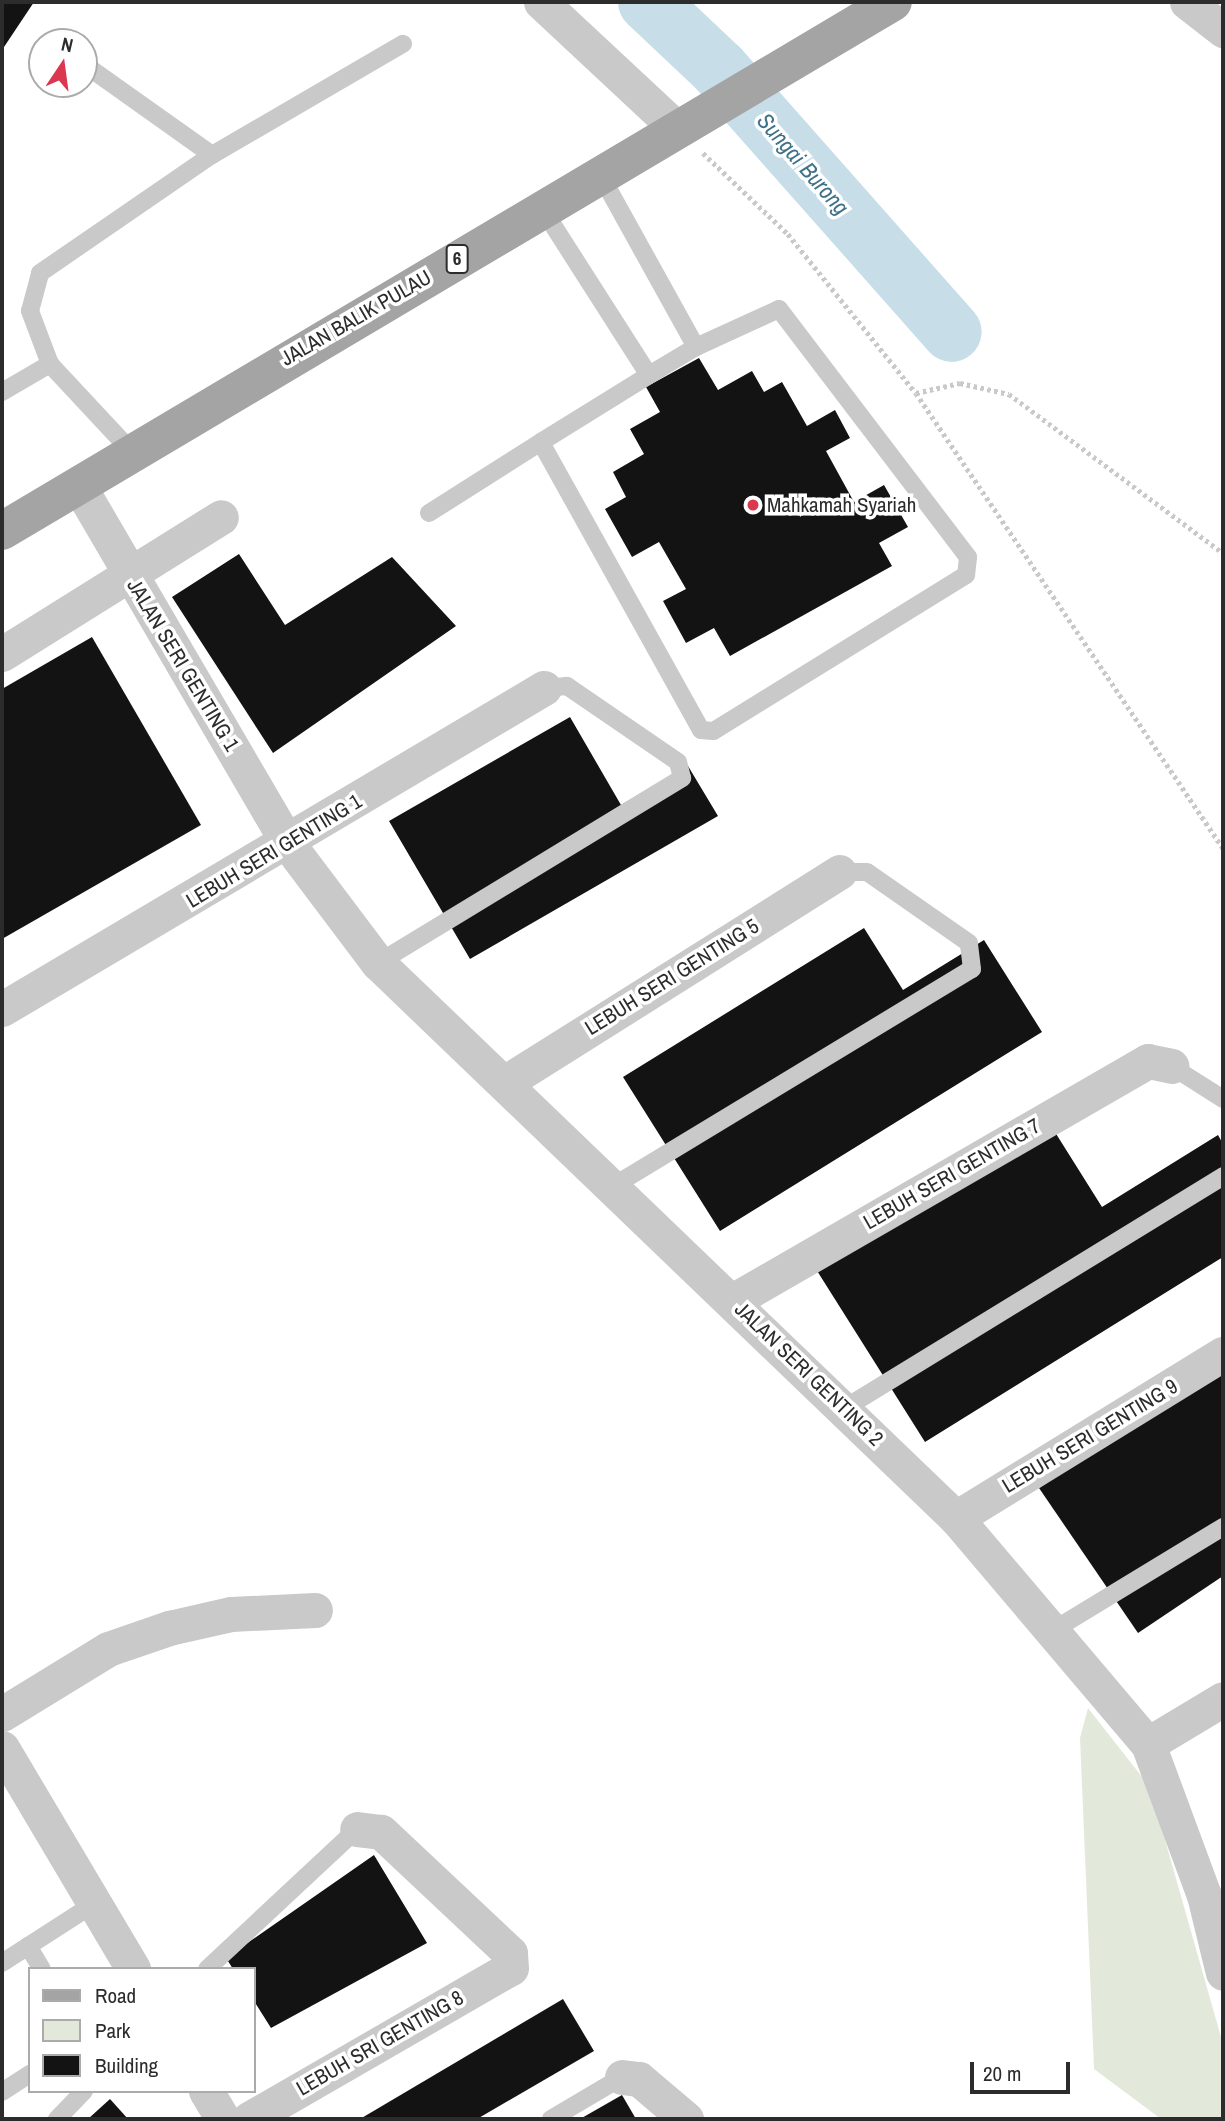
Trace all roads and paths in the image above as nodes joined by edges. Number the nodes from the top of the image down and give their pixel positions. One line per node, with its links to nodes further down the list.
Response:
1 (541, 2): 7 (street)
2 (1187, 2): 4 (street)
3 (882, 4): 7 (main road, JALAN BALIK PULAU / 6)
4 (1223, 30)
5 (403, 44): 8 (lane)
6 (98, 74): 8 (lane)
7 (677, 129): 9 (main road, JALAN BALIK PULAU / 6); 15 (path)
8 (212, 155): 12 (lane)
9 (600, 174): 10 (main road, JALAN BALIK PULAU / 6); 11 (lane)
10 (542, 208): 13 (lane); 17 (main road, JALAN BALIK PULAU / 6)
11 (696, 347): 13 (lane); 16 (lane)
12 (50, 365): 14 (lane); 17 (lane)
13 (649, 375): 16 (lane)
14 (2, 392)
15 (916, 393): 22 (path); 27 (path)
16 (541, 442): 19 (lane)
17 (132, 452): 18 (main road, JALAN BALIK PULAU / 6)
18 (79, 486): 21 (main road, JALAN BALIK PULAU / 6); 23 (street, JALAN SERI GENTING 1)
19 (429, 513)
20 (221, 517): 23 (street)
21 (2, 531)
22 (1223, 553)
23 (131, 577): 24 (street); 26 (street, JALAN SERI GENTING 1)
24 (2, 654)
25 (544, 688): 26 (street, LEBUH SERI GENTING 1); 29 (lane)
26 (289, 845): 29 (street, JALAN SERI GENTING 2); 30 (street, LEBUH SERI GENTING 1)
27 (1223, 848)
28 (839, 872): 32 (street, LEBUH SERI GENTING 5); 35 (lane)
29 (378, 963): 32 (street, JALAN SERI GENTING 2)
30 (2, 1009)
31 (1171, 1066): 33 (lane); 36 (street, LEBUH SERI GENTING 7)
32 (506, 1082): 35 (street, JALAN SERI GENTING 2)
33 (1223, 1099)
34 (1223, 1176): 38 (lane)
35 (615, 1185): 36 (street, JALAN SERI GENTING 2)
36 (734, 1300): 38 (street, JALAN SERI GENTING 2)
37 (1223, 1354): 39 (street, LEBUH SERI GENTING 9)
38 (845, 1408): 39 (street, JALAN SERI GENTING 2)
39 (957, 1518): 42 (street, JALAN SERI GENTING 2)
40 (1223, 1527): 42 (lane)
41 (315, 1610): 44 (street)
42 (1052, 1631): 45 (street, JALAN SERI GENTING 2)
43 (1223, 1699): 45 (street)
44 (2, 1714)
45 (1148, 1744): 48 (street, JALAN SERI GENTING 2)
46 (2, 1748): 49 (street)
47 (357, 1829): 54 (lane); 63 (street, LEBUH SRI GENTING 8)
48 (1214, 1889): 55 (street, JALAN SERI GENTING 2)
49 (95, 1903): 50 (lane); 53 (street)
50 (28, 1946): 51 (lane); 52 (lane)
51 (2, 1963)
52 (41, 1967)
53 (132, 1967)
54 (209, 1967)
55 (1223, 1973)
56 (28, 2075): 58 (lane)
57 (622, 2077): 64 (lane); 65 (street)
58 (2, 2092)
59 (82, 2093): 61 (lane)
60 (207, 2093): 62 (street)
61 (57, 2119)
62 (223, 2119)
63 (249, 2119)
64 (551, 2119)
65 (686, 2119)

